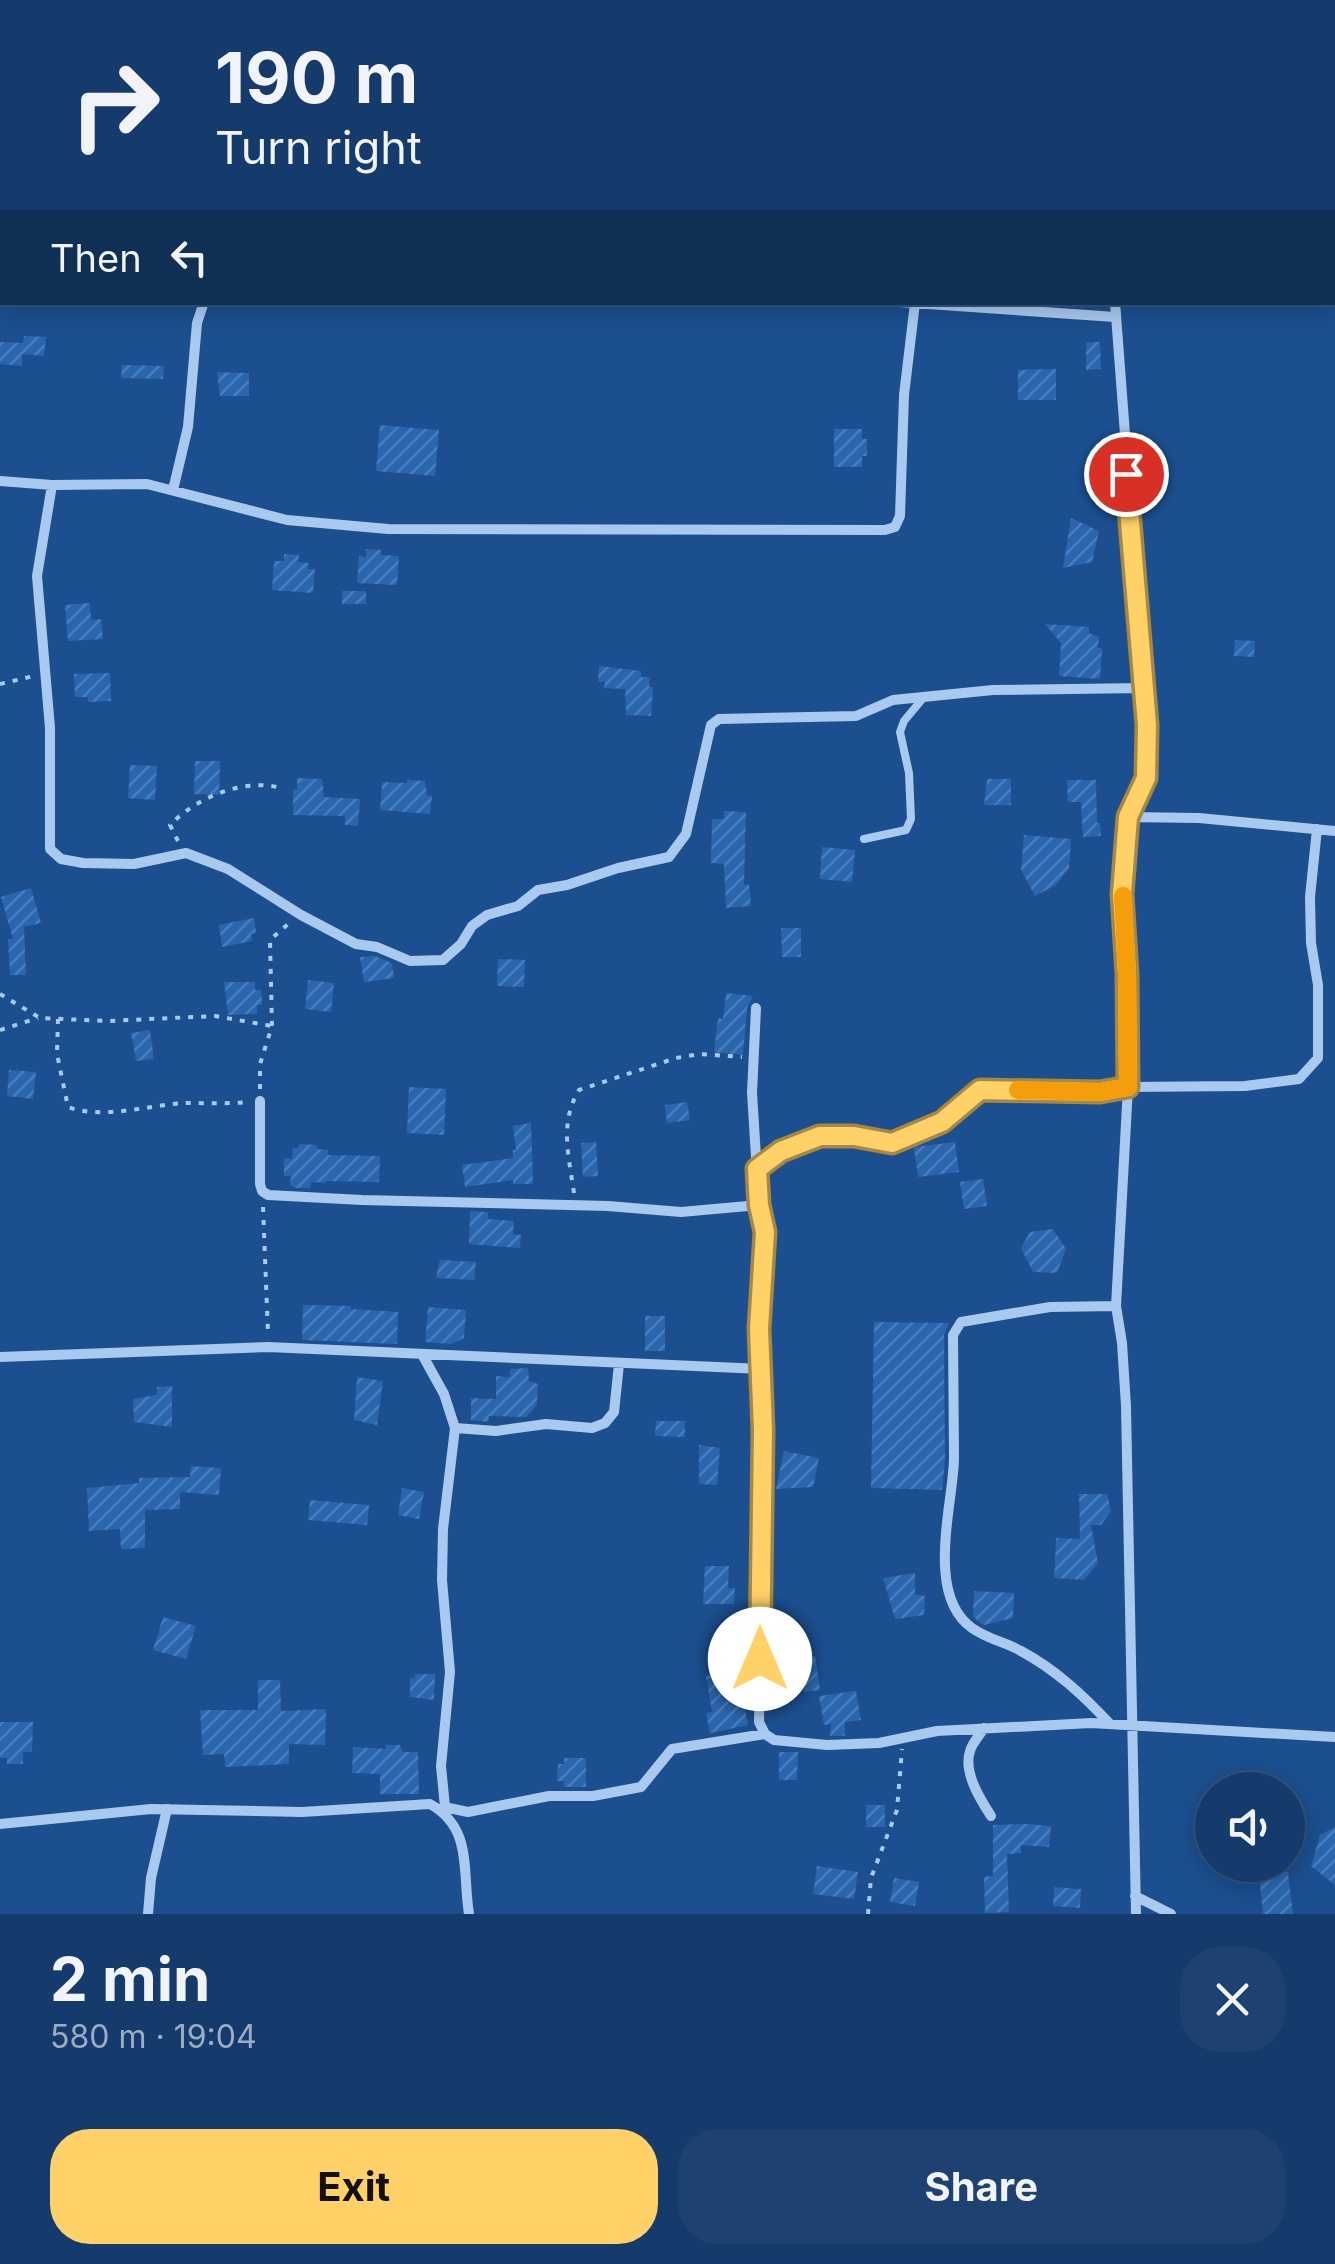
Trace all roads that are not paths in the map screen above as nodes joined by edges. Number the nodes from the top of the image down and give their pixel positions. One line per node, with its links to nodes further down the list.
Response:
1 (203, 305): 8 (street)
2 (914, 305): 8 (street)
3 (931, 305): 5 (street)
4 (1115, 305): 5 (street)
5 (1116, 316): 9 (street)
6 (0, 481): 7 (street)
7 (52, 485): 8 (street); 10 (street)
8 (172, 490)
9 (1143, 688): 10 (street); 11 (street)
10 (924, 696): 14 (lane)
11 (1128, 817): 12 (street); 16 (street)
12 (1316, 829): 13 (street); 16 (street)
13 (1335, 831)
14 (864, 838)
15 (756, 1008): 18 (street)
16 (1128, 1087): 18 (street); 20 (street)
17 (260, 1102): 19 (street)
18 (757, 1169): 19 (street)
19 (759, 1205): 24 (street)
20 (1116, 1306): 26 (street); 28 (street)
21 (423, 1356): 22 (street); 23 (street); 25 (street)
22 (0, 1357)
23 (620, 1364): 24 (street); 25 (street)
24 (762, 1369): 29 (street)
25 (456, 1428): 32 (street)
26 (1110, 1724): 27 (street); 28 (street)
27 (984, 1728): 29 (street); 34 (street)
28 (1134, 1728): 30 (street); 36 (street)
29 (765, 1734): 32 (street)
30 (1335, 1736)
31 (430, 1804): 32 (street); 33 (street); 38 (street)
32 (445, 1807)
33 (167, 1809): 35 (street); 37 (street)
34 (991, 1816)
35 (0, 1824)
36 (1135, 1896): 39 (street); 40 (street)
37 (148, 1914)
38 (469, 1914)
39 (1136, 1914)
40 (1171, 1914)

